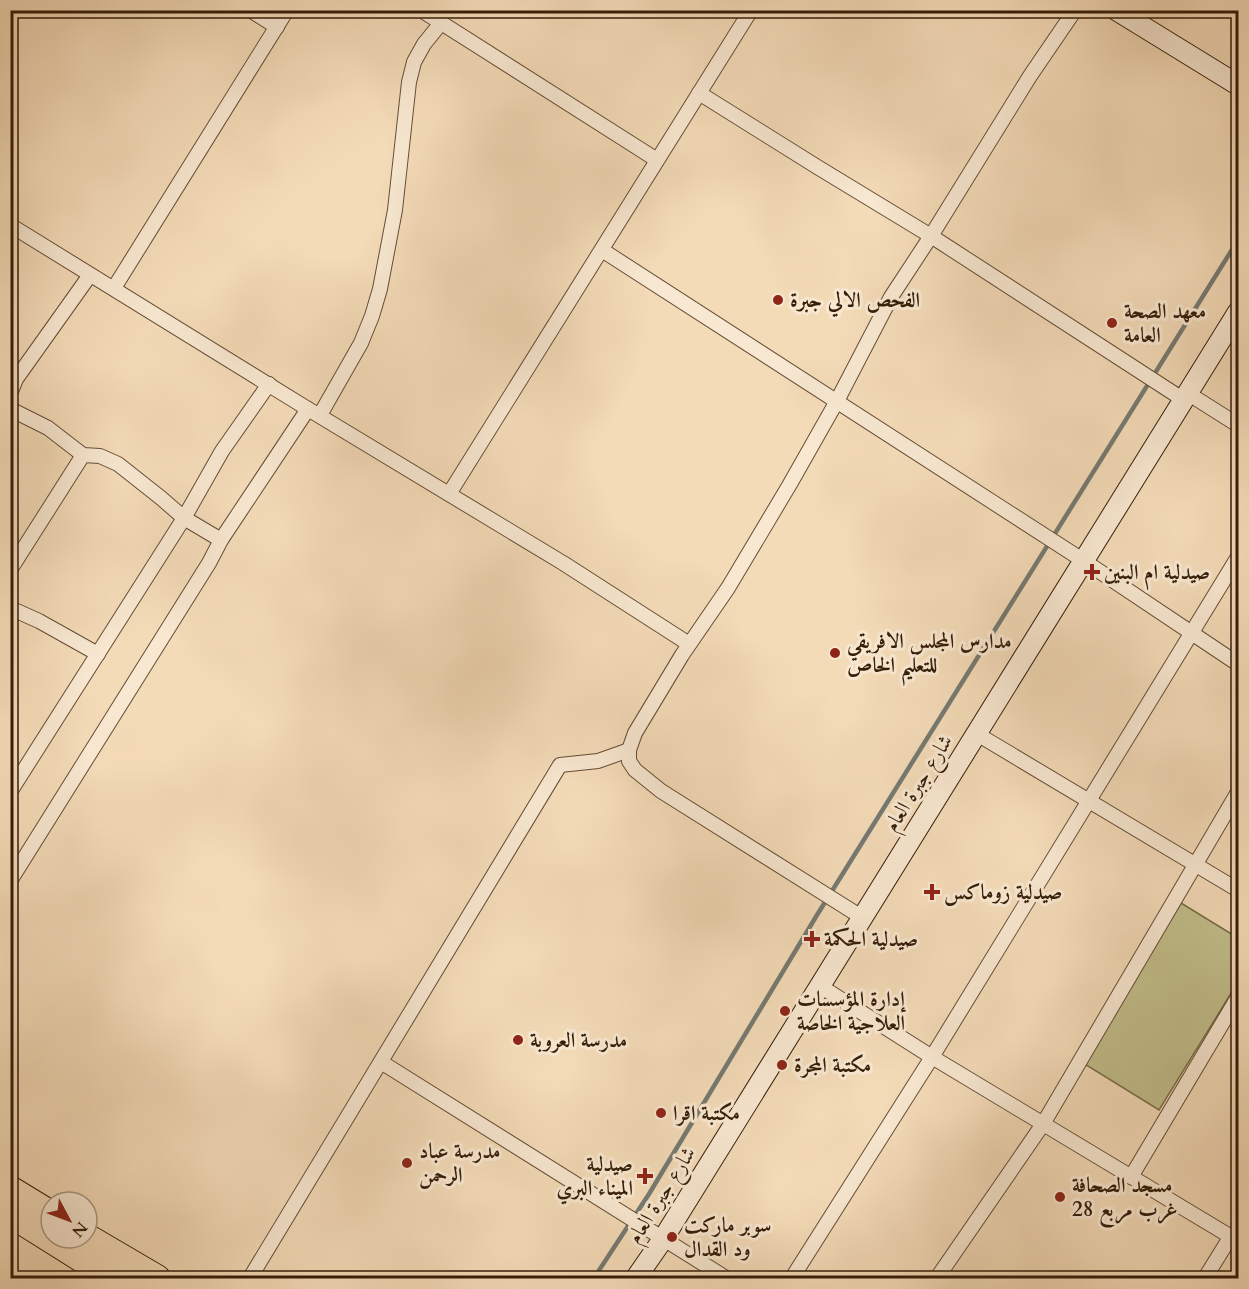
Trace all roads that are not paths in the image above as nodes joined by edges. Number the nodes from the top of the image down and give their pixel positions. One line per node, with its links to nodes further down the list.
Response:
1 (250, 10): 8 (street)
2 (287, 10): 8 (street)
3 (421, 10): 7 (street)
4 (751, 10): 10 (street)
5 (1075, 10): 13 (street)
6 (1116, 10): 9 (main road)
7 (441, 23): 11 (street); 23 (street)
8 (277, 27): 16 (street)
9 (1239, 85)
10 (699, 93): 11 (street); 13 (street)
11 (657, 160): 14 (street)
12 (10, 225): 15 (street)
13 (932, 236): 20 (street); 21 (street)
14 (602, 250): 21 (street); 26 (street)
15 (90, 275): 16 (street); 19 (street)
16 (114, 288): 18 (street)
17 (1239, 312): 20 (main road, شارع جبرة العام)
18 (269, 384): 23 (street); 27 (street)
19 (10, 394)
20 (1186, 397): 24 (street); 30 (main road, شارع جبرة العام)
21 (837, 401): 30 (street); 34 (street)
22 (10, 409): 25 (street)
23 (314, 412): 26 (street); 28 (street)
24 (1239, 425)
25 (83, 455): 27 (street); 31 (street)
26 (449, 494): 34 (street)
27 (184, 518): 28 (street); 35 (street)
28 (221, 540): 43 (street)
29 (1239, 557): 33 (street)
30 (1084, 561): 33 (street); 37 (main road, شارع جبرة العام)
31 (10, 570)
32 (10, 608): 35 (street)
33 (1191, 632): 36 (street); 41 (street)
34 (689, 644): 38 (street)
35 (98, 654): 39 (street)
36 (1239, 664)
37 (977, 734): 41 (street); 45 (main road, شارع جبرة العام)
38 (629, 750): 45 (street); 49 (street)
39 (10, 792)
40 (1239, 792): 42 (street)
41 (1089, 801): 42 (street); 48 (street)
42 (1196, 865): 44 (street); 50 (street)
43 (10, 881)
44 (1239, 890)
45 (863, 918): 46 (main road, شارع جبرة العام)
46 (820, 986): 48 (street); 55 (main road, شارع جبرة العام)
47 (1239, 997): 51 (street)
48 (932, 1057): 50 (street); 63 (street)
49 (381, 1062): 55 (street); 60 (street)
50 (1043, 1124): 51 (street); 64 (street)
51 (1131, 1177): 56 (street)
52 (10, 1189): 53 (highway)
53 (39, 1207)
54 (10, 1214): 58 (highway)
55 (663, 1239): 61 (main road, شارع جبرة العام); 62 (street)
56 (1235, 1239): 65 (street)
57 (99, 1244): 59 (highway)
58 (112, 1278)
59 (157, 1278)
60 (250, 1278)
61 (636, 1278)
62 (726, 1278)
63 (792, 1278)
64 (937, 1278)
65 (1205, 1278)

